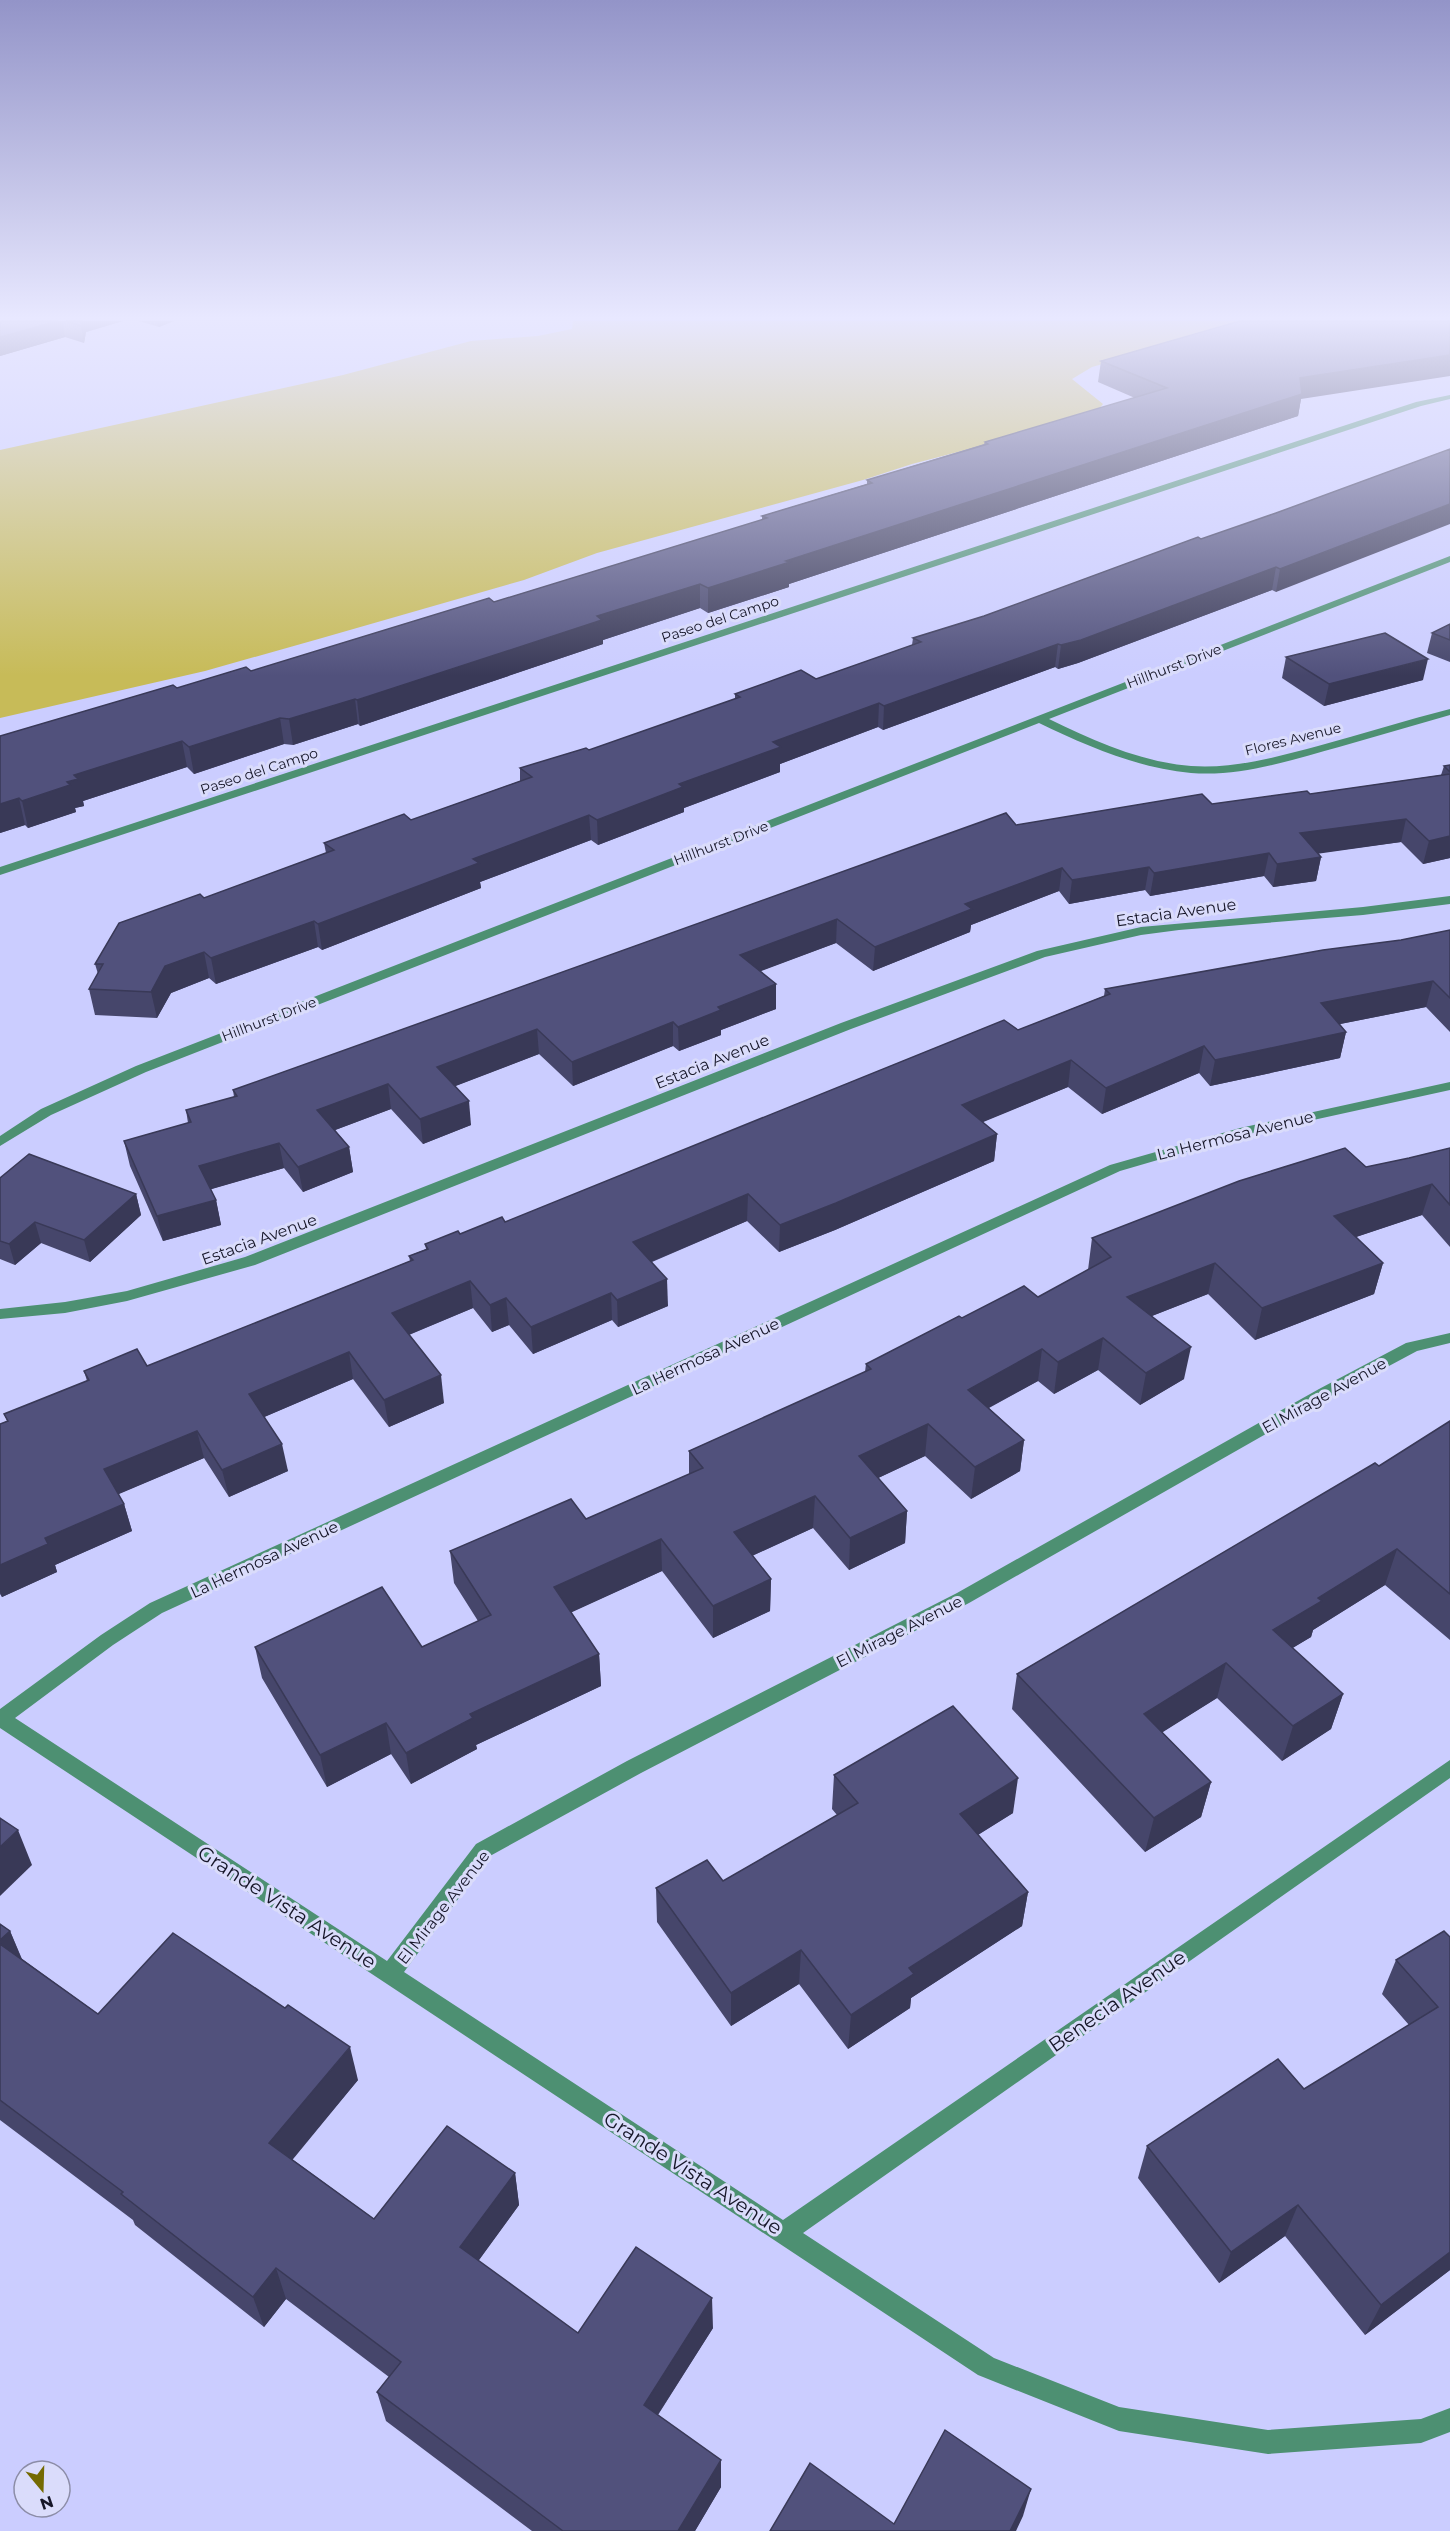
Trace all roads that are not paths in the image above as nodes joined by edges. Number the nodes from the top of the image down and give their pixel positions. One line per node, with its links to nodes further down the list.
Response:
1 (1311, 439): 5 (street, Paseo del Campo)
2 (1450, 559): 4 (street, Hillhurst Drive)
3 (1450, 712): 4 (street, Flores Avenue)
4 (1040, 719): 8 (street, Hillhurst Drive)
5 (0, 871)
6 (1450, 900): 9 (street, Estacia Avenue)
7 (1450, 1086): 11 (street, La Hermosa Avenue)
8 (0, 1142)
9 (0, 1314)
10 (1450, 1338): 13 (street, El Mirage Avenue)
11 (0, 1719): 13 (street, Grande Vista Avenue)
12 (1450, 1768): 14 (street, Benecia Avenue)
13 (390, 1974): 14 (street, Grande Vista Avenue)
14 (784, 2233): 15 (street, Grande Vista Avenue)
15 (1450, 2420)

